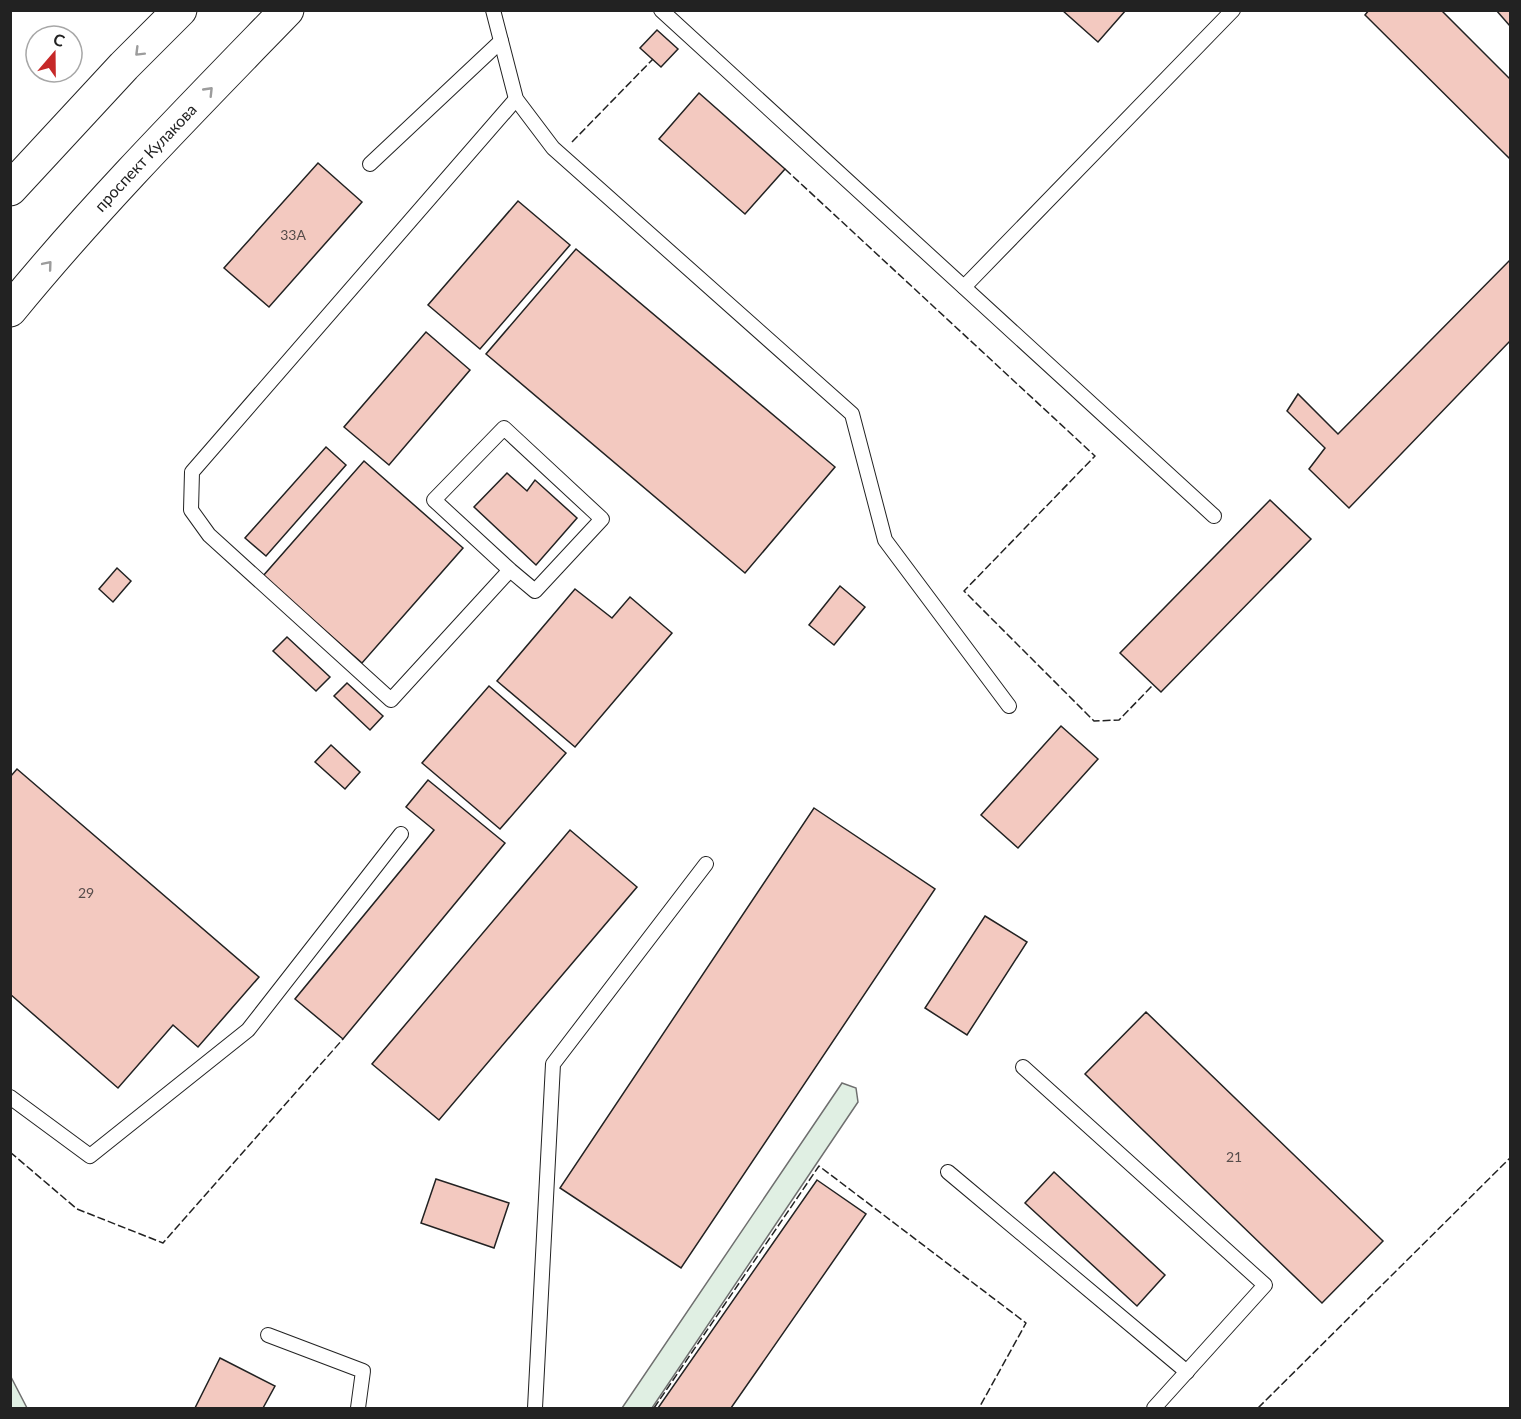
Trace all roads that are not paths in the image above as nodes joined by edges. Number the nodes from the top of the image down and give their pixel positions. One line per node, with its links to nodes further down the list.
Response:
1 (180, 10): 9 (main road, one-way to 9)
2 (287, 10): 11 (main road, проспект Кулакова, one-way to 2)
3 (493, 10): 6 (lane)
4 (661, 10): 10 (lane)
5 (1233, 10): 10 (lane)
6 (501, 41): 7 (lane); 8 (lane)
7 (516, 99): 13 (lane); 14 (lane)
8 (370, 164)
9 (10, 189)
10 (964, 287): 12 (lane)
11 (10, 310)
12 (1214, 516)
13 (510, 570): 13 (lane)
14 (1010, 706)
15 (400, 834): 18 (lane)
16 (706, 864): 23 (lane)
17 (1023, 1067): 21 (lane)
18 (10, 1097)
19 (948, 1172): 21 (lane)
20 (268, 1335): 22 (lane)
21 (1187, 1372): 24 (lane)
22 (358, 1408)
23 (536, 1408)
24 (1154, 1408)

